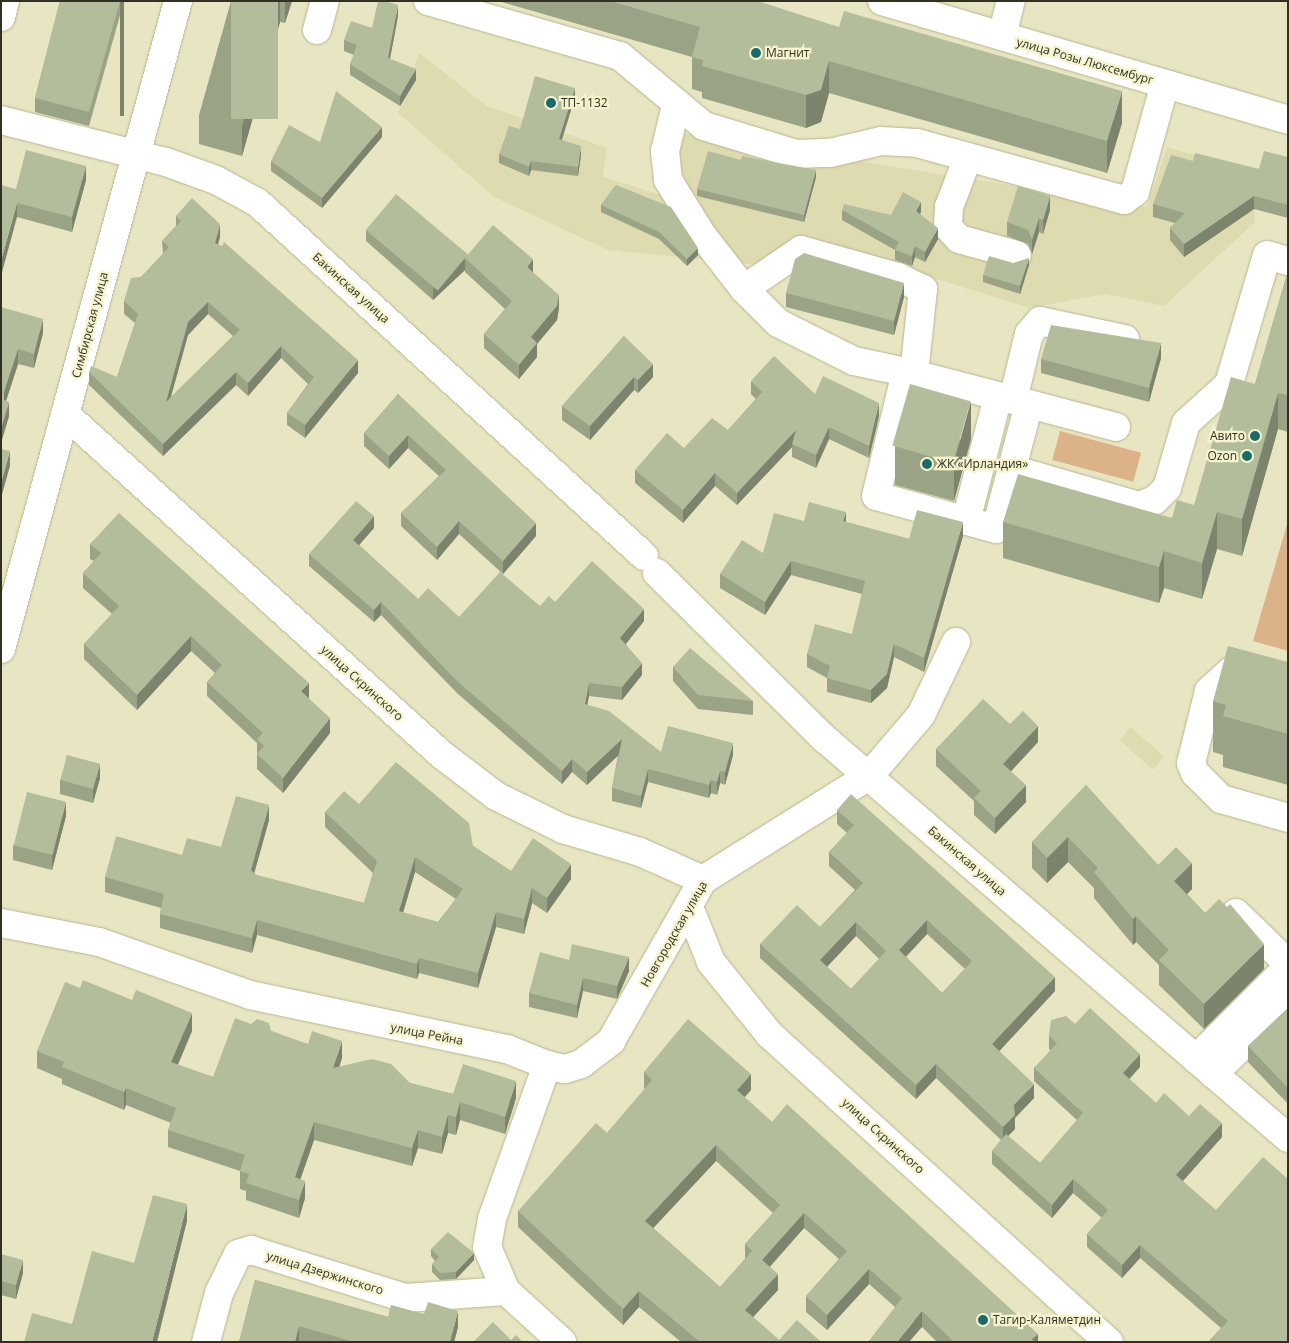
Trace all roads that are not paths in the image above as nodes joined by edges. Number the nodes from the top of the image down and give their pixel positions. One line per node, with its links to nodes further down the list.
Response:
1 (5, 1): 7 (street)
2 (178, 1): 14 (street, Симбирская улица)
3 (325, 1): 8 (street)
4 (428, 1): 11 (street)
5 (882, 1): 9 (street, улица Розы Люксембург)
6 (1011, 1): 9 (street)
7 (1, 17)
8 (317, 30)
9 (1002, 36): 10 (street, улица Розы Люксембург)
10 (1165, 84): 13 (street, улица Розы Люксембург); 15 (street)
11 (676, 105): 15 (street); 18 (street)
12 (1, 120): 14 (street, Бакинская улица)
13 (1288, 120)
14 (136, 155): 22 (street, Симбирская улица); 29 (street, Бакинская улица)
15 (968, 157): 16 (street)
16 (1017, 255)
17 (1288, 261): 24 (street)
18 (744, 289): 20 (street); 20 (street)
19 (1125, 339): 21 (street)
20 (910, 373): 21 (street); 25 (street)
21 (1013, 400): 23 (street); 24 (street); 25 (street)
22 (65, 414): 27 (street, Симбирская улица); 31 (street, улица Скринского)
23 (1116, 427)
24 (1011, 469): 25 (street)
25 (966, 521)
26 (956, 642): 29 (street, Новгородская улица)
27 (1, 649)
28 (1288, 686): 30 (street)
29 (869, 776): 31 (street, Новгородская улица); 38 (street, Бакинская улица)
30 (1288, 818)
31 (703, 880): 32 (street, Новгородская улица)
32 (689, 907): 37 (street, Новгородская улица); 43 (street, улица Скринского)
33 (1236, 913): 35 (street)
34 (1, 923): 37 (street, улица Рейна)
35 (1288, 966): 38 (street)
36 (1288, 1001): 38 (street)
37 (547, 1065): 40 (street)
38 (1204, 1066): 39 (street, Бакинская улица)
39 (1288, 1138)
40 (506, 1291): 41 (street, улица Дзержинского); 42 (street)
41 (206, 1342)
42 (562, 1342)
43 (1109, 1342)

